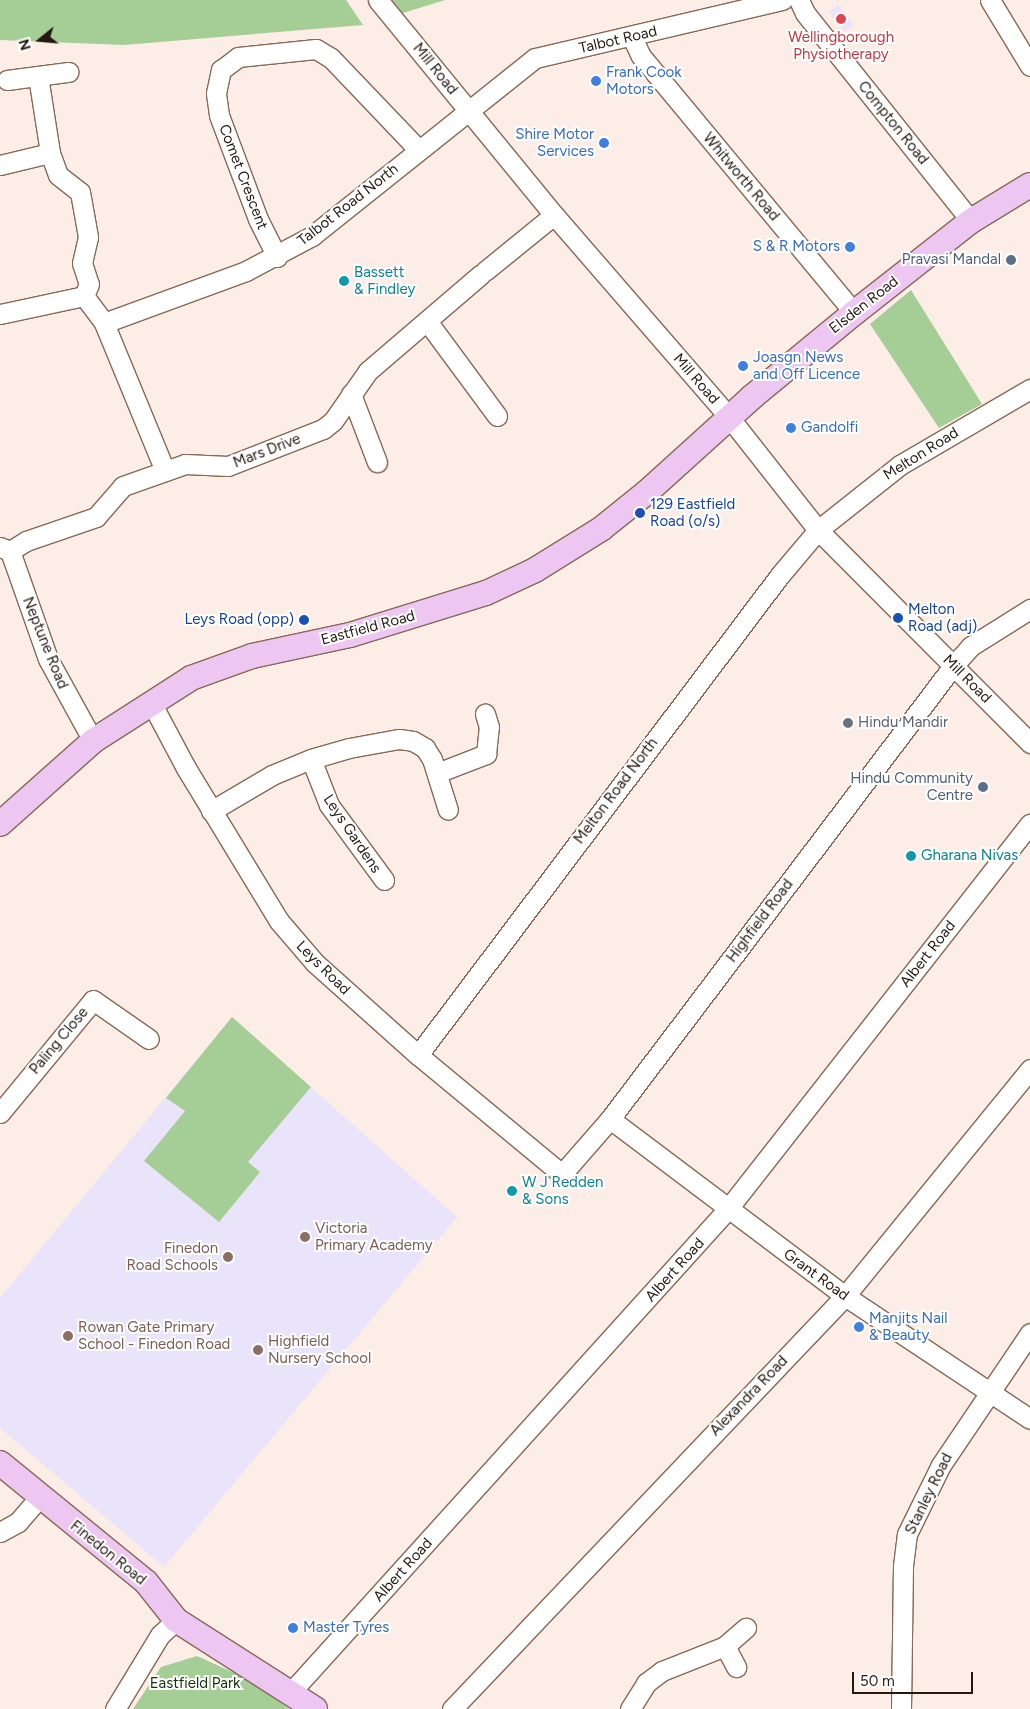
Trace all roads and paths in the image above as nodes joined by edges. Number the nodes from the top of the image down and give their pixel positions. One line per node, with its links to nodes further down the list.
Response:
1 (378, 0): 10 (street, Mill Road)
2 (782, 0): 5 (street, Talbot Road)
3 (799, 0): 16 (street, Compton Road)
4 (990, 0): 6 (street)
5 (632, 37): 10 (street, Talbot Road); 19 (street, Whitworth Road)
6 (1030, 66)
7 (68, 72): 8 (street)
8 (38, 76): 9 (street); 12 (street)
9 (7, 80)
10 (470, 112): 11 (street, Talbot Road North); 15 (street, Mill Road)
11 (419, 150): 17 (street, Talbot Road North); 17 (street, Comet Crescent)
12 (50, 153): 13 (street); 18 (street)
13 (0, 165)
14 (1030, 185): 16 (main road, Elsden Road)
15 (554, 215): 21 (street, Mars Drive); 26 (street, Mill Road)
16 (971, 221): 19 (main road, Elsden Road)
17 (277, 257): 22 (street, Talbot Road North)
18 (84, 296): 20 (street); 22 (street)
19 (854, 313): 26 (main road, Elsden Road)
20 (0, 314)
21 (427, 321): 24 (street, Mars Drive); 25 (street)
22 (104, 323): 28 (street)
23 (1030, 389): 29 (street, Melton Road)
24 (351, 394): 27 (street); 28 (street, Mars Drive)
25 (497, 416)
26 (729, 417): 29 (street, Mill Road); 33 (main road, Eastfield Road)
27 (377, 462)
28 (165, 471): 30 (street, Mars Drive)
29 (818, 530): 32 (street, Mill Road); 45 (street, Melton Road North)
30 (5, 549): 35 (street, Neptune Road)
31 (1030, 609): 32 (street, Highfield Road)
32 (953, 666): 36 (street, Mill Road); 48 (street, Highfield Road)
33 (152, 704): 35 (main road, Eastfield Road); 39 (street, Leys Road)
34 (485, 714): 38 (street)
35 (94, 741): 41 (main road, Eastfield Road)
36 (1030, 743)
37 (312, 759): 38 (street); 39 (street); 43 (street, Leys Gardens)
38 (436, 773): 40 (street)
39 (211, 810): 45 (street, Leys Road)
40 (448, 810)
41 (0, 824)
42 (1030, 824): 50 (street, Albert Road)
43 (384, 880)
44 (149, 1039): 47 (street, Paling Close)
45 (418, 1054): 49 (street, Leys Road)
46 (1030, 1069): 51 (street, Alexandra Road)
47 (0, 1112)
48 (610, 1119): 49 (street, Highfield Road); 50 (street, Grant Road)
49 (562, 1174)
50 (727, 1210): 51 (street, Grant Road); 62 (street, Albert Road)
51 (845, 1296): 53 (street, Grant Road); 65 (street, Alexandra Road)
52 (1030, 1333): 53 (street, Stanley Road)
53 (990, 1390): 54 (street, Grant Road); 67 (street, Stanley Road)
54 (1030, 1419)
55 (0, 1463): 56 (main road, Finedon Road)
56 (39, 1498): 57 (street); 58 (main road, Finedon Road)
57 (0, 1532)
58 (176, 1620): 62 (main road, Finedon Road); 63 (street)
59 (746, 1628): 60 (street)
60 (725, 1646): 61 (street); 66 (street)
61 (736, 1667)
62 (292, 1692): 64 (main road, Finedon Road)
63 (115, 1709)
64 (314, 1709)
65 (452, 1709)
66 (630, 1709)
67 (901, 1709)

